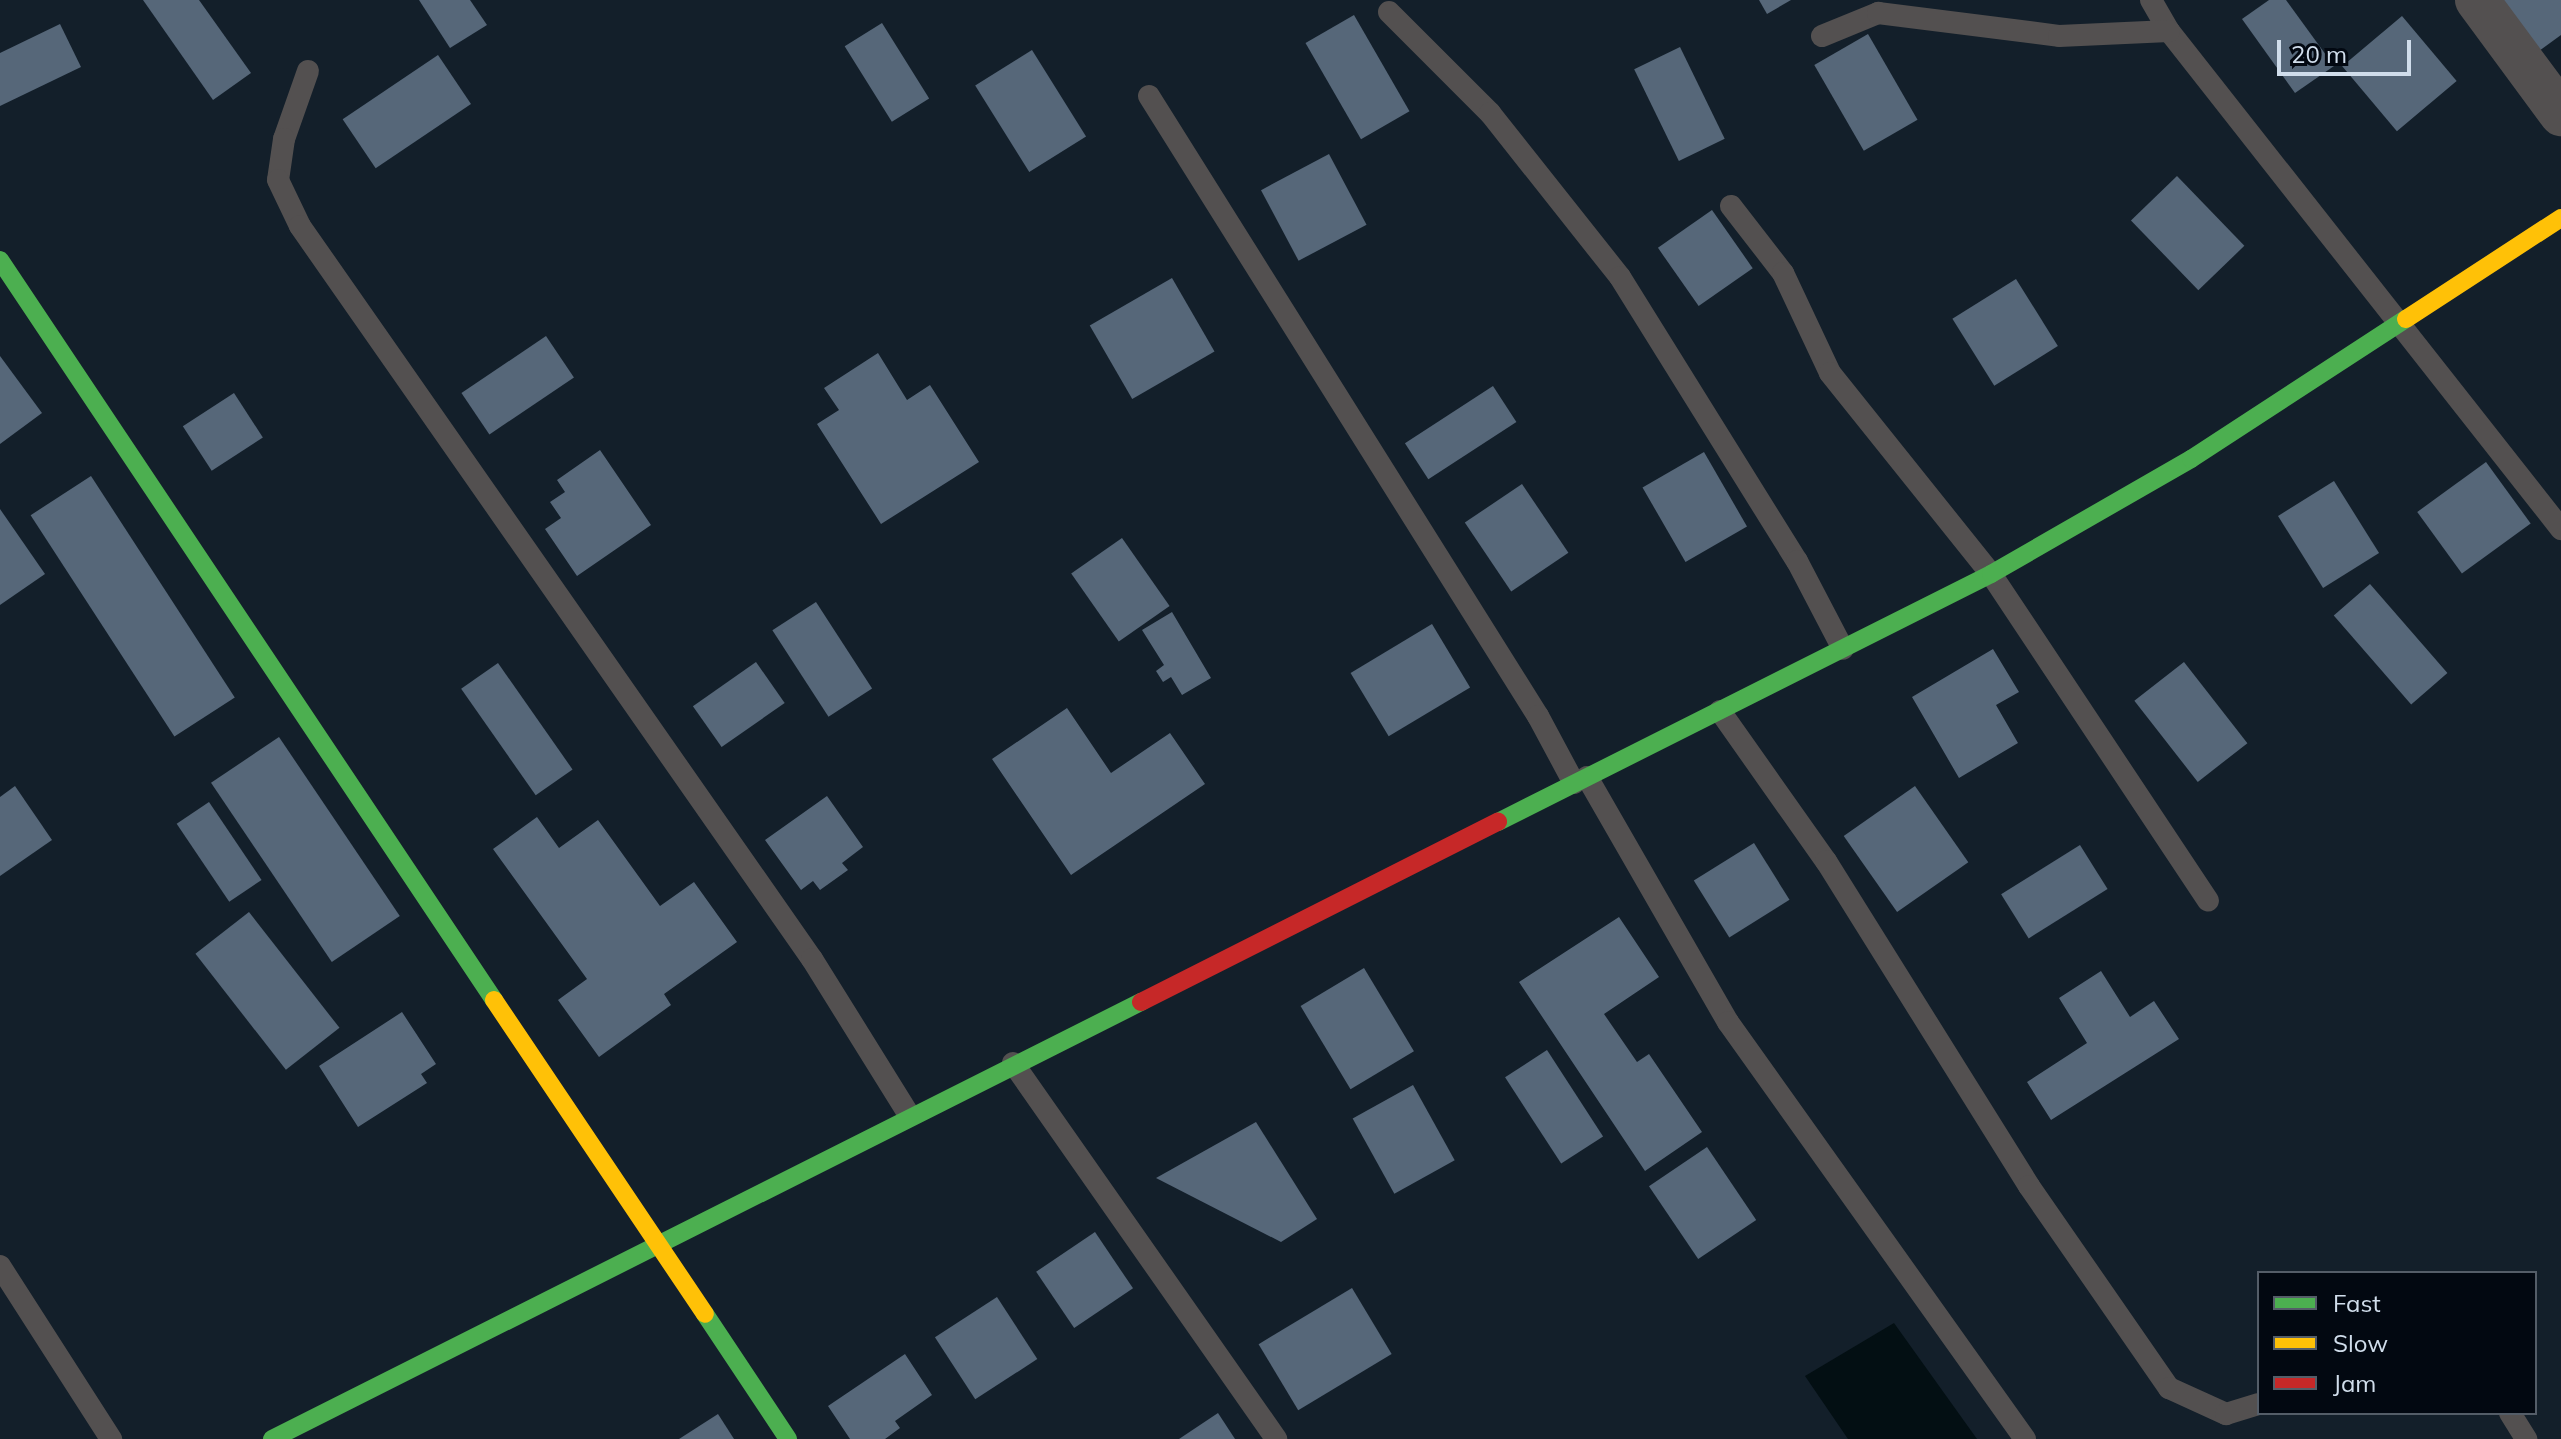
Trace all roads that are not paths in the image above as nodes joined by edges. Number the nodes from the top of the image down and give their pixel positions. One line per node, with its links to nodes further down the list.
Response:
1 (2151, 0): 4 (lane)
2 (2477, 0): 8 (street)
3 (1389, 12): 15 (lane)
4 (2169, 31): 5 (lane); 12 (lane)
5 (1822, 36)
6 (308, 71): 20 (lane)
7 (1149, 96): 17 (lane)
8 (2561, 114)
9 (1731, 206): 14 (lane)
10 (2561, 218): 12 (street)
11 (0, 260): 21 (street)
12 (2398, 325): 13 (lane); 14 (street)
13 (2561, 529)
14 (1991, 574): 15 (street); 18 (lane)
15 (1843, 649): 16 (street)
16 (1720, 711): 17 (street); 23 (lane)
17 (1580, 780): 19 (street); 29 (lane)
18 (2208, 900)
19 (1013, 1063): 20 (street); 28 (lane)
20 (909, 1115): 21 (street)
21 (658, 1243): 26 (street); 27 (street)
22 (0, 1266): 25 (lane)
23 (2257, 1405)
24 (2511, 1415): 30 (lane)
25 (111, 1439)
26 (272, 1439)
27 (788, 1439)
28 (1276, 1439)
29 (2025, 1439)
30 (2526, 1439)

